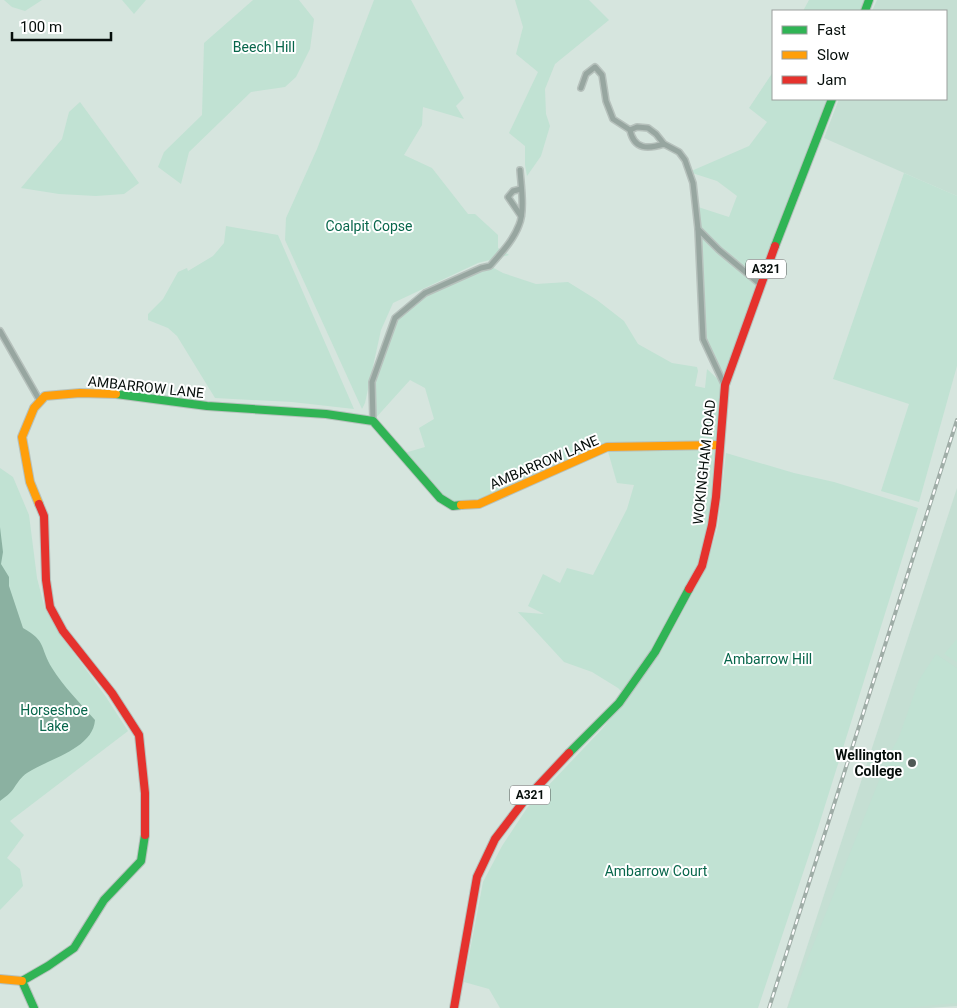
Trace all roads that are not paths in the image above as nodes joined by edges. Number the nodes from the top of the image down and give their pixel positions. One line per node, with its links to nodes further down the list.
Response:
1 (581, 88): 3 (street)
2 (832, 100): 9 (street, WOKINGHAM ROAD / A321)
3 (630, 130): 4 (street); 4 (street)
4 (664, 144): 8 (street)
5 (520, 170): 6 (street)
6 (521, 190): 7 (street); 7 (street)
7 (521, 216): 13 (street)
8 (698, 229): 9 (street); 11 (street)
9 (760, 284): 11 (street, WOKINGHAM ROAD / A321)
10 (0, 332): 12 (street)
11 (724, 385): 14 (street, WOKINGHAM ROAD / A321)
12 (40, 401): 13 (street, AMBARROW LANE); 16 (street)
13 (372, 421): 14 (street, AMBARROW LANE)
14 (720, 444): 18 (street, WOKINGHAM ROAD / A321)
15 (0, 979): 16 (street)
16 (22, 981): 17 (street)
17 (34, 1008)
18 (454, 1008)

